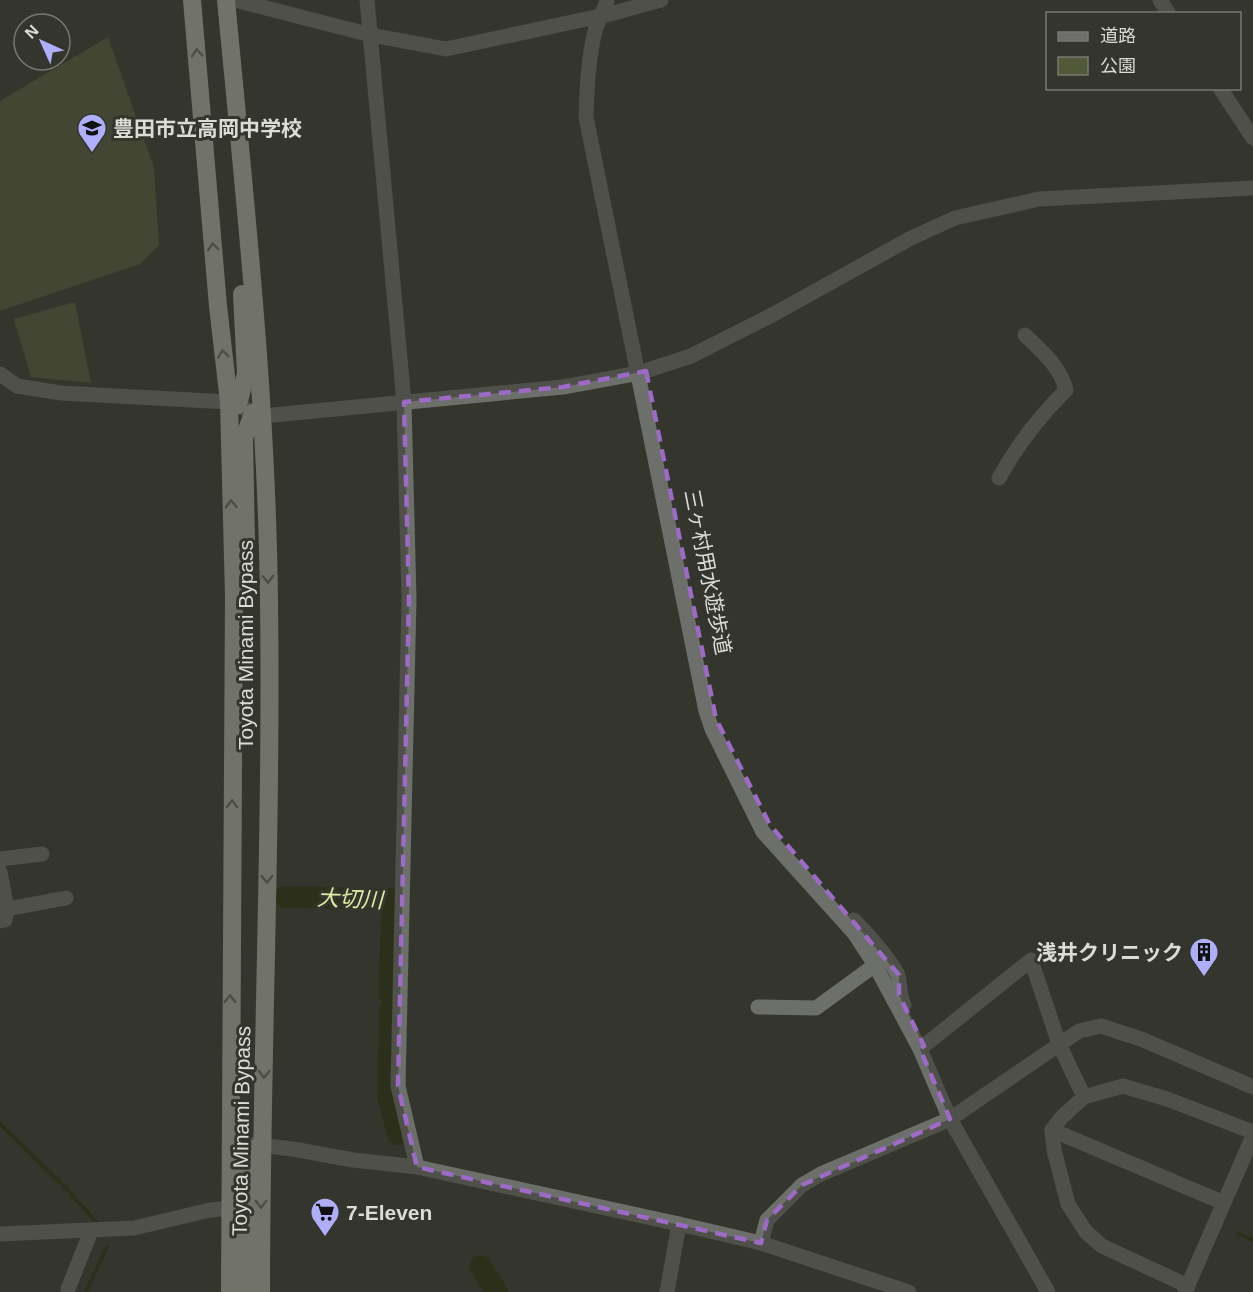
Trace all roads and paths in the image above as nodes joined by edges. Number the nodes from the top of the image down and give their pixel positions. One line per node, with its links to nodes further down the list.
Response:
1 (192, 0): 16 (highway, Toyota Minami Bypass, one-way to 1)
2 (226, 0): 11 (highway, Toyota Minami Bypass)
3 (235, 0): 7 (street)
4 (368, 0): 7 (street)
5 (661, 0): 6 (street)
6 (608, 7): 7 (street); 13 (street)
7 (371, 35): 15 (street)
8 (1221, 90): 9 (street)
9 (1253, 138)
10 (1253, 188): 13 (street)
11 (246, 206): 16 (highway, Toyota Minami Bypass); 16 (highway)
12 (1025, 335): 17 (street)
13 (643, 372): 15 (street); 24 (street); 27 (street, 三ヶ村用水遊歩道)
14 (0, 374): 16 (street)
15 (404, 402): 16 (street); 35 (street)
16 (246, 409): 18 (highway, Toyota Minami Bypass, one-way to 16); 18 (highway); 34 (highway, Toyota Minami Bypass, one-way to 34)
17 (999, 478)
18 (234, 596): 33 (highway, Toyota Minami Bypass, one-way to 18)
19 (42, 854): 20 (street)
20 (0, 859)
21 (0, 872): 23 (street)
22 (66, 898): 23 (street)
23 (4, 915)
24 (875, 965): 25 (street); 27 (street)
25 (758, 1007)
26 (1059, 1044): 27 (street); 28 (street); 29 (street); 30 (street)
27 (922, 1048): 30 (street)
28 (1253, 1087)
29 (1084, 1097): 31 (street); 32 (street)
30 (950, 1119): 41 (street); 49 (street)
31 (1052, 1130): 36 (street); 43 (street)
32 (1253, 1134): 36 (street)
33 (231, 1142): 34 (street); 37 (highway, Toyota Minami Bypass)
34 (262, 1145): 35 (street); 45 (highway); 46 (highway, Toyota Minami Bypass, one-way to 46)
35 (417, 1167): 38 (street)
36 (1224, 1203): 43 (street)
37 (230, 1208): 39 (street); 44 (highway, Toyota Minami Bypass)
38 (679, 1224): 41 (street); 47 (street)
39 (91, 1231): 40 (street); 42 (street)
40 (0, 1234)
41 (761, 1243): 48 (street)
42 (68, 1289)
43 (1186, 1289)
44 (230, 1292)
45 (246, 1292)
46 (261, 1292)
47 (667, 1292)
48 (909, 1292)
49 (1048, 1292)

